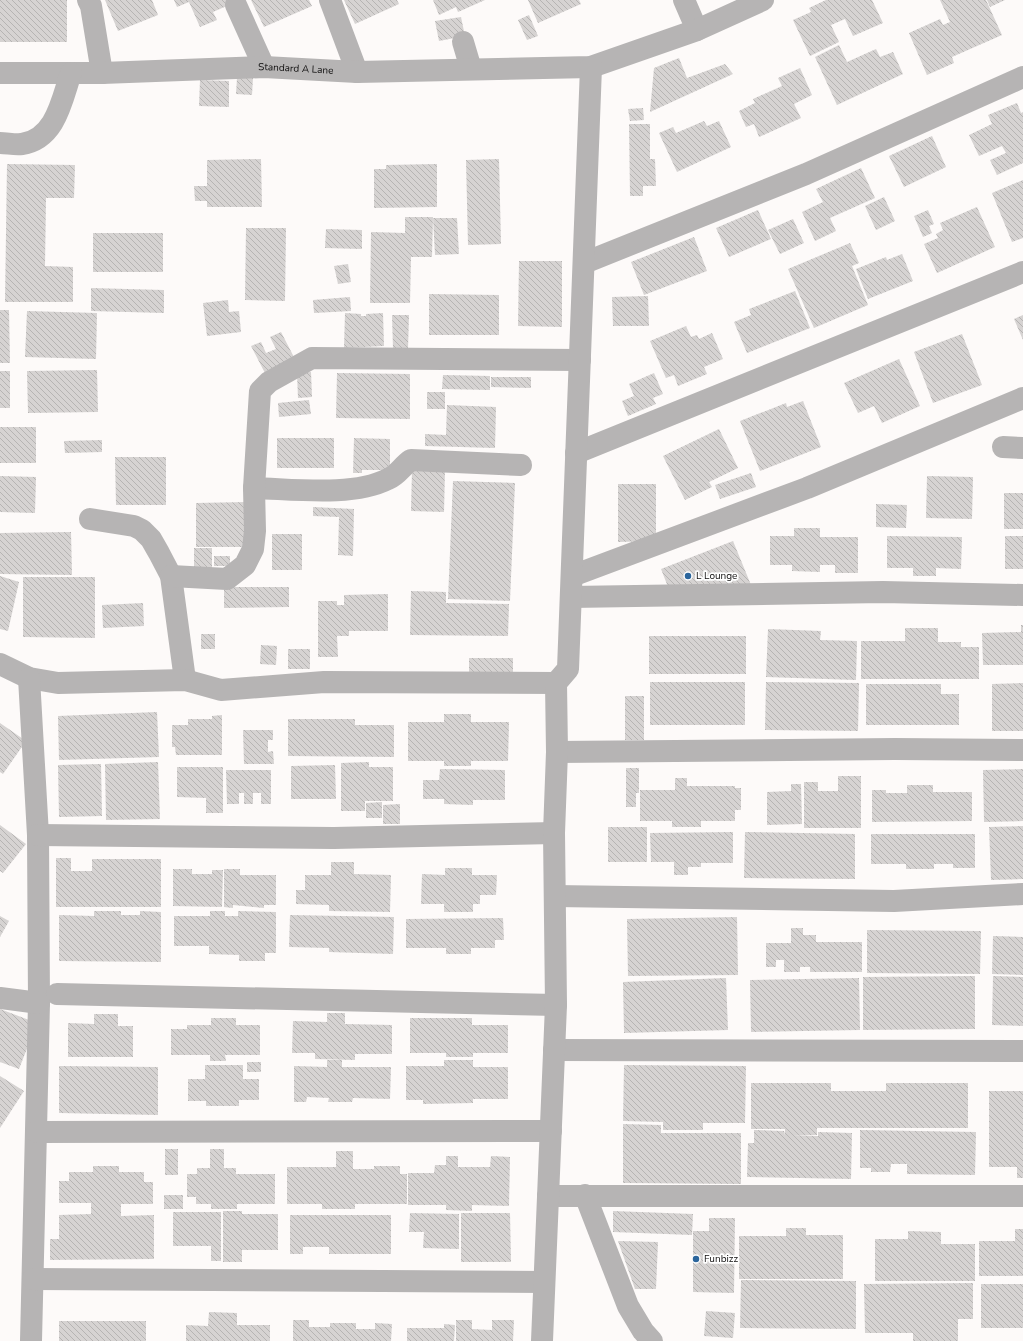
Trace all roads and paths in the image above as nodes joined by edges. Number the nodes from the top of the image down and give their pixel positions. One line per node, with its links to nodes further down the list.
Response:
1 (88, 0): 14 (street)
2 (330, 0): 11 (street)
3 (684, 0): 6 (street)
4 (762, 0): 6 (street, Standard A Lane)
5 (236, 5): 8 (street)
6 (697, 30): 9 (street, Standard A Lane)
7 (464, 42): 10 (street)
8 (264, 66): 11 (street, Standard A Lane); 14 (street, Standard A Lane)
9 (591, 67): 10 (street, Standard A Lane); 17 (street)
10 (471, 69): 11 (street, Standard A Lane)
11 (357, 72)
12 (0, 73): 13 (street, Standard A Lane)
13 (71, 73): 14 (street, Standard A Lane); 16 (street)
14 (102, 73)
15 (1023, 78): 17 (street)
16 (0, 143)
17 (584, 263): 19 (street)
18 (1023, 272): 21 (street)
19 (580, 360): 21 (street); 23 (street)
20 (1023, 398): 26 (street)
21 (576, 453): 26 (street)
22 (521, 465): 23 (street)
23 (254, 488): 25 (street)
24 (90, 519): 25 (street)
25 (171, 576): 30 (street)
26 (572, 586): 27 (street); 31 (street)
27 (1023, 595)
28 (0, 664): 29 (street)
29 (29, 678): 30 (street); 35 (street)
30 (185, 680): 31 (street)
31 (556, 683): 33 (street)
32 (1023, 750): 33 (street)
33 (557, 752): 34 (street)
34 (554, 833): 35 (street); 37 (street)
35 (38, 834): 39 (street)
36 (1023, 894): 37 (street)
37 (555, 896): 40 (street)
38 (0, 998): 39 (street)
39 (48, 998): 40 (street); 44 (street)
40 (556, 1005): 41 (street)
41 (554, 1050): 42 (street); 43 (street)
42 (1023, 1051)
43 (551, 1131): 44 (street); 45 (street)
44 (37, 1132): 48 (street)
45 (548, 1196): 46 (street); 49 (street)
46 (585, 1196): 47 (street); 52 (street)
47 (1023, 1196)
48 (33, 1279): 49 (street); 50 (street)
49 (544, 1282): 51 (street)
50 (31, 1341)
51 (542, 1341)
52 (652, 1341)

